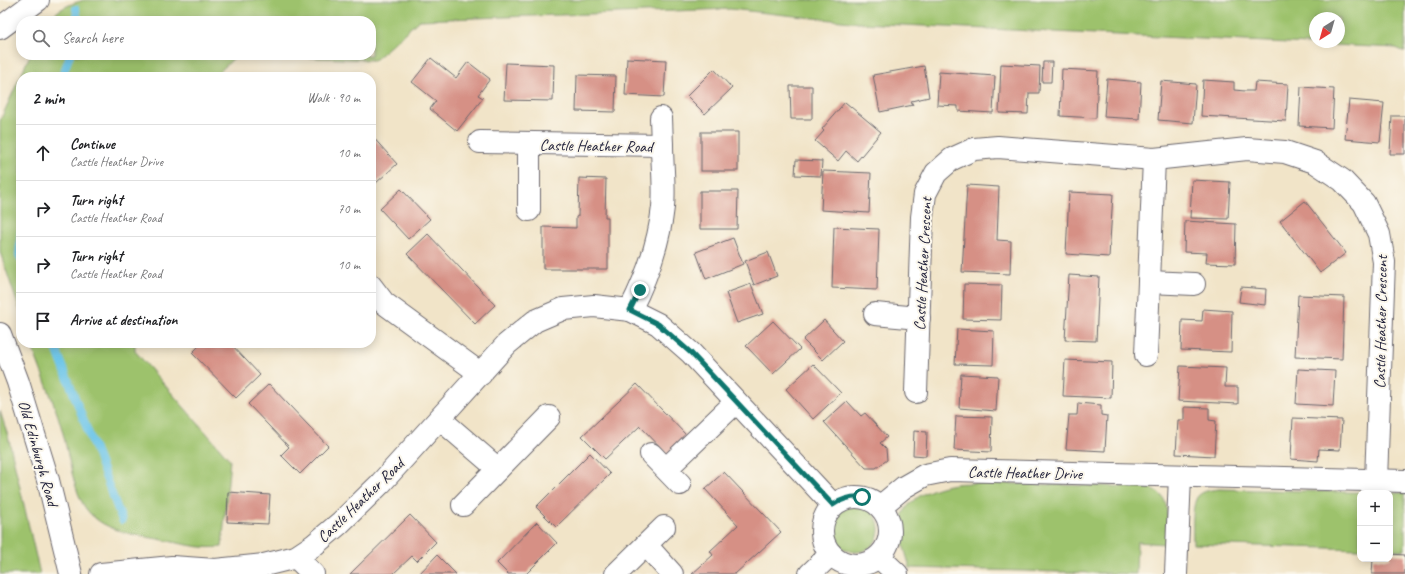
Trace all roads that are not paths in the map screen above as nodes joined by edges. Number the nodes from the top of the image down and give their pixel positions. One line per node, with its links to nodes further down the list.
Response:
1 (38, 0): 2 (street)
2 (16, 16)
3 (16, 16): 4 (street)
4 (0, 28)
5 (661, 118): 8 (street)
6 (480, 142): 7 (street, Castle Heather Road)
7 (529, 144): 8 (street, Castle Heather Road); 10 (street)
8 (662, 146): 14 (street, Castle Heather Road)
9 (1154, 159): 11 (street); 16 (street, Castle Heather Crescent); 27 (street, Castle Heather Crescent)
10 (528, 210)
11 (1149, 282): 12 (street); 18 (street)
12 (1194, 284)
13 (376, 299): 19 (street)
14 (630, 310): 19 (street, Castle Heather Road); 21 (street, Castle Heather Road)
15 (875, 314): 16 (street)
16 (918, 318): 20 (street, Castle Heather Crescent)
17 (0, 334): 37 (street, Old Edinburgh Road)
18 (1146, 355)
19 (481, 374): 23 (street, Castle Heather Road)
20 (916, 392)
21 (736, 402): 24 (street); 30 (street, Castle Heather Road)
22 (549, 417): 25 (street)
23 (440, 418): 25 (street); 35 (street, Castle Heather Road)
24 (651, 454)
25 (498, 469): 29 (street)
26 (1180, 476): 27 (street, Castle Heather Drive); 31 (street, Castle Heather Drive); 44 (street)
27 (1376, 480): 28 (street, Castle Heather Drive)
28 (1405, 481)
29 (463, 505)
30 (833, 505): 31 (street); 34 (street)
31 (881, 506): 36 (street)
32 (664, 527): 33 (street)
33 (646, 545): 40 (street); 41 (street)
34 (831, 554): 36 (street); 42 (street)
35 (296, 557): 38 (street, Castle Heather Road); 39 (street)
36 (879, 557): 43 (street)
37 (71, 574)
38 (101, 574)
39 (312, 574)
40 (616, 574)
41 (672, 574)
42 (810, 574)
43 (897, 574)
44 (1176, 574)

